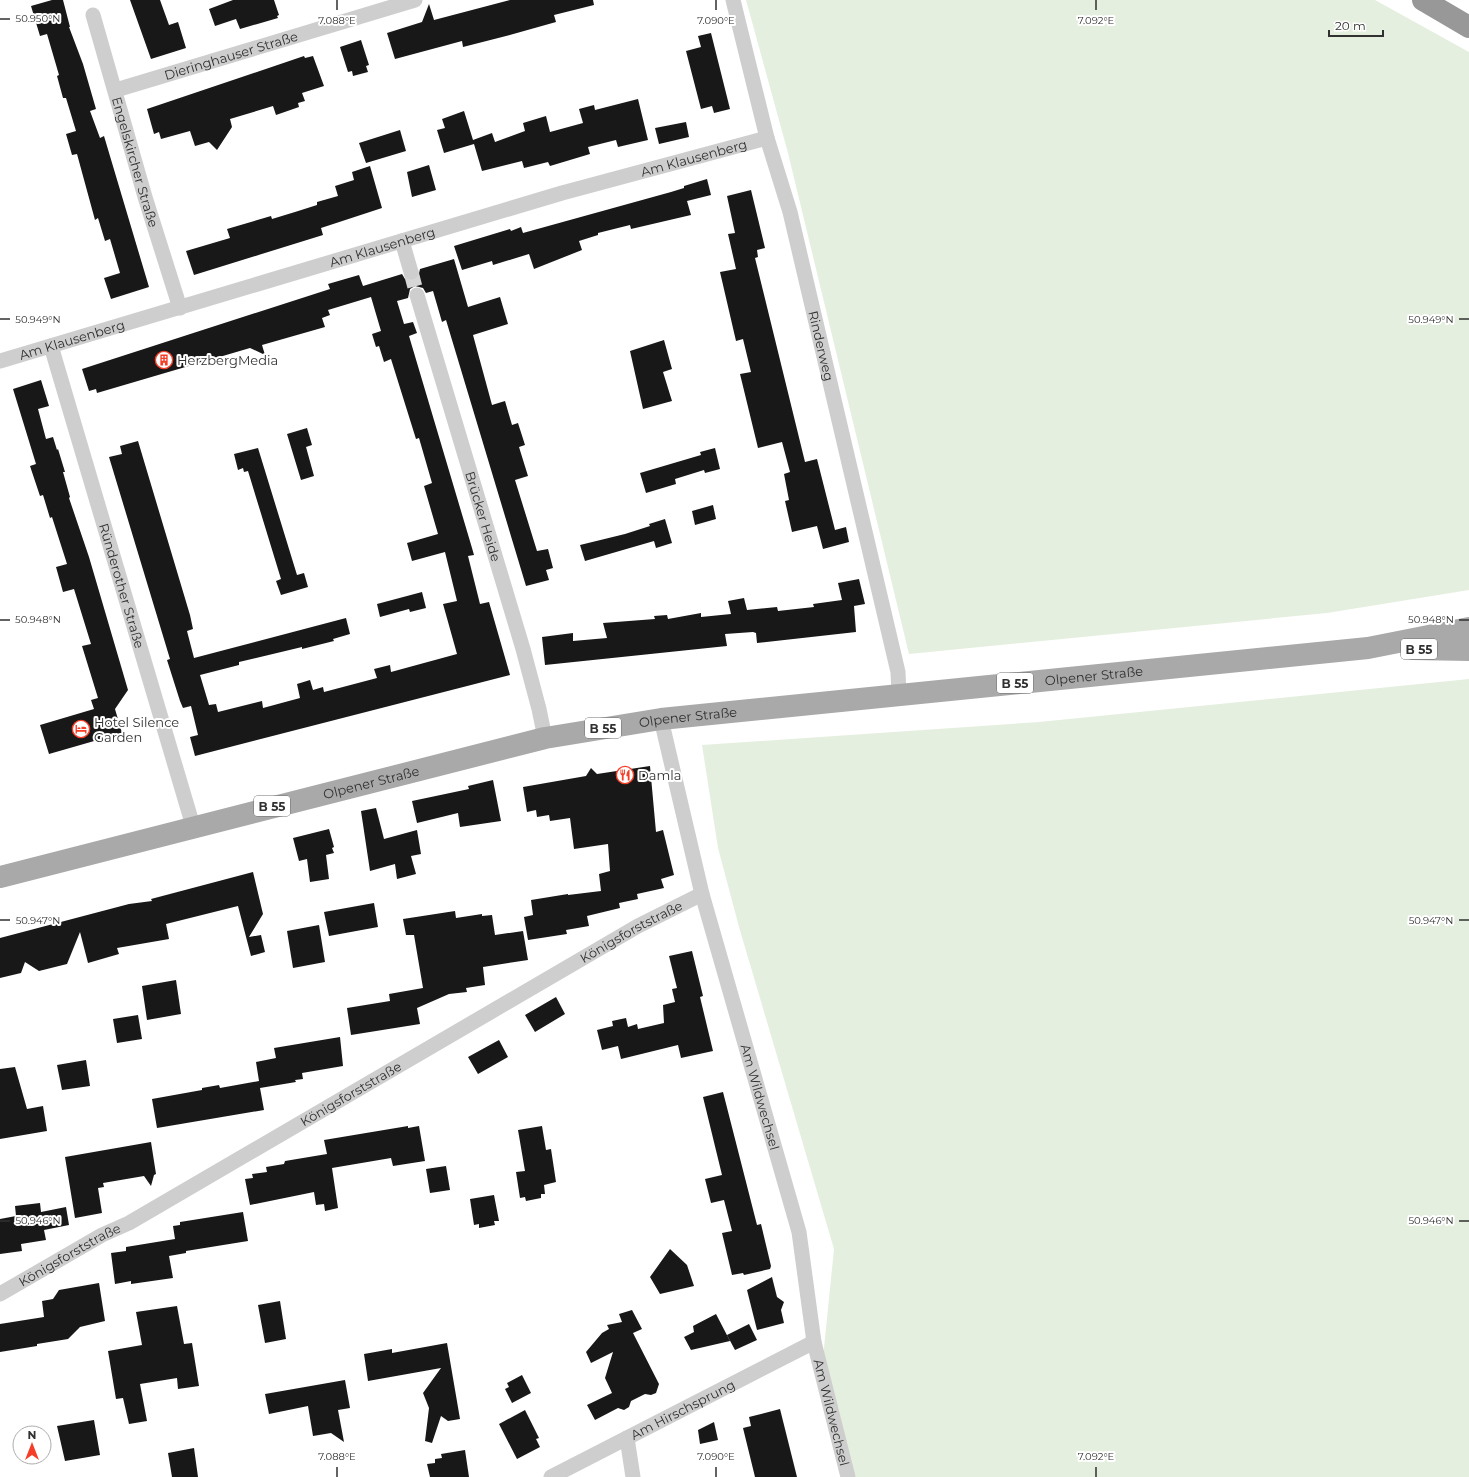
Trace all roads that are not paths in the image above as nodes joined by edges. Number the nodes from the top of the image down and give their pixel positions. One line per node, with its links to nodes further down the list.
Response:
1 (415, 0): 6 (street, Dieringhauser Straße)
2 (733, 0): 7 (street, Rinderweg)
3 (1423, 0): 5 (highway)
4 (93, 15): 6 (street, Engelskircher Straße)
5 (1469, 27)
6 (116, 90): 11 (street, Engelskircher Straße)
7 (767, 138): 8 (street, Am Klausenberg); 17 (street, Rinderweg)
8 (402, 241): 9 (street); 11 (street, Am Klausenberg)
9 (411, 272)
10 (417, 295): 19 (street, Brücker Heide)
11 (180, 308): 12 (street, Am Klausenberg)
12 (51, 346): 13 (street, Am Klausenberg); 20 (street, Ründerother Straße)
13 (0, 361)
14 (1469, 628): 15 (main road, Olpener Straße / B 55)
15 (1368, 648): 16 (main road, Olpener Straße / B 55); 17 (main road, Olpener Straße / B 55)
16 (1469, 650)
17 (900, 695): 18 (main road, Olpener Straße / B 55)
18 (661, 719): 19 (main road, Olpener Straße / B 55); 22 (street, Am Wildwechsel)
19 (545, 738): 20 (main road, Olpener Straße / B 55)
20 (193, 826): 21 (main road, Olpener Straße / B 55)
21 (0, 877)
22 (702, 894): 23 (street, Königsforststraße); 24 (street, Am Wildwechsel)
23 (0, 1294)
24 (814, 1342): 25 (street, Am Hirschsprung); 28 (street, Am Wildwechsel)
25 (627, 1438): 26 (street, Am Hirschsprung); 27 (street)
26 (551, 1477)
27 (633, 1477)
28 (848, 1477)

